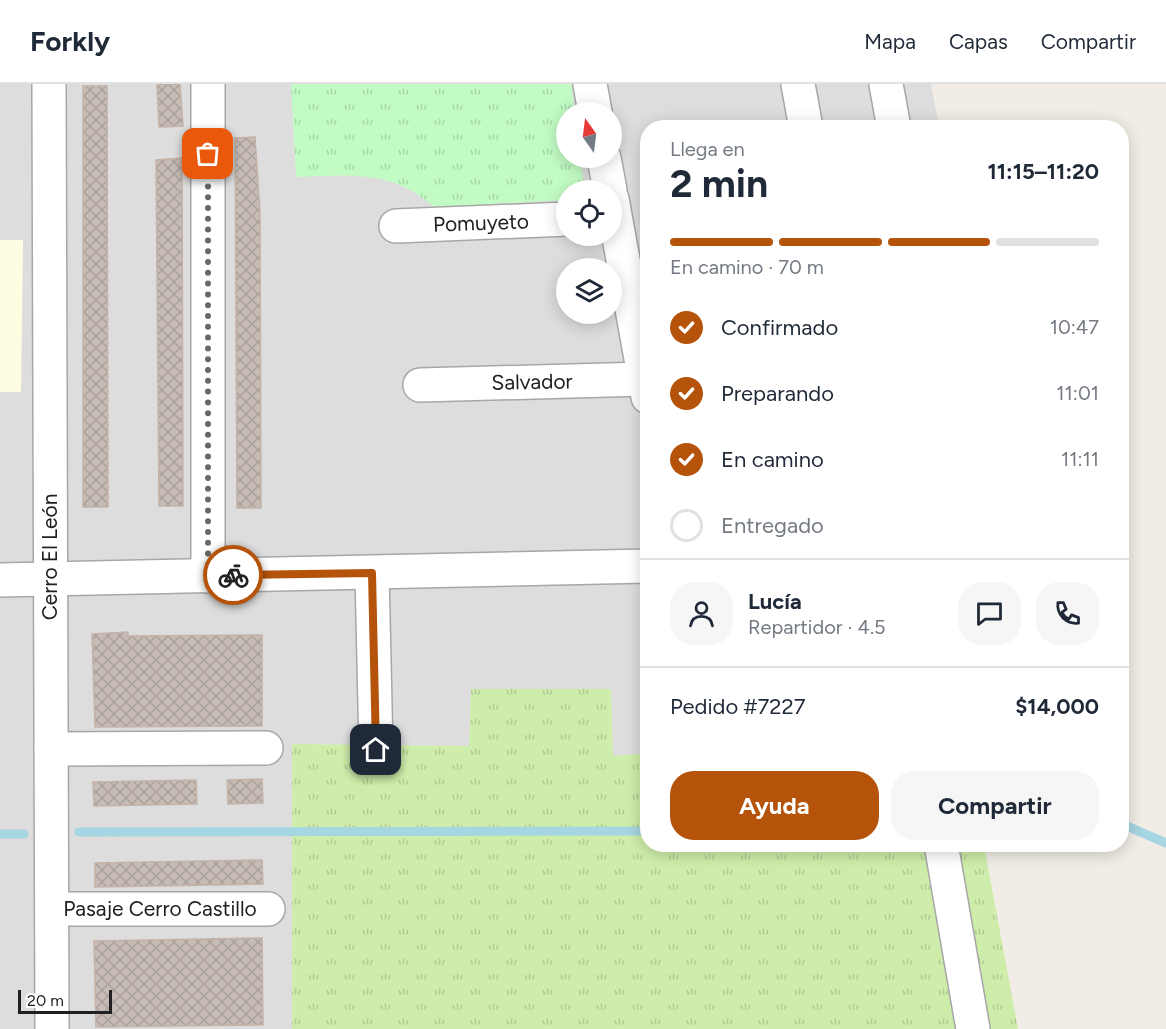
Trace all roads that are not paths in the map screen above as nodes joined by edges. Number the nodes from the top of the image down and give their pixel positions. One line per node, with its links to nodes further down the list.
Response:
1 (49, 84): 18 (street, Cerro El León)
2 (208, 84): 17 (street)
3 (590, 84): 6 (street)
4 (798, 84): 7 (street)
5 (886, 84): 8 (street)
6 (593, 102)
7 (805, 120)
8 (893, 120)
9 (556, 219): 10 (street, Pomuyeto)
10 (396, 226)
11 (619, 246): 12 (street)
12 (640, 356)
13 (420, 385): 14 (street, Salvador)
14 (640, 388)
15 (640, 566): 16 (street)
16 (372, 573): 17 (street); 22 (street)
17 (208, 576): 18 (street)
18 (51, 579): 19 (street); 21 (street, Cerro El León)
19 (0, 580)
20 (266, 748): 21 (street)
21 (51, 749): 24 (street, Cerro El León)
22 (376, 750)
23 (942, 852): 27 (street)
24 (52, 909): 25 (street, Pasaje Cerro Castillo); 26 (street, Cerro El León)
25 (268, 909)
26 (52, 1029)
27 (973, 1029)

